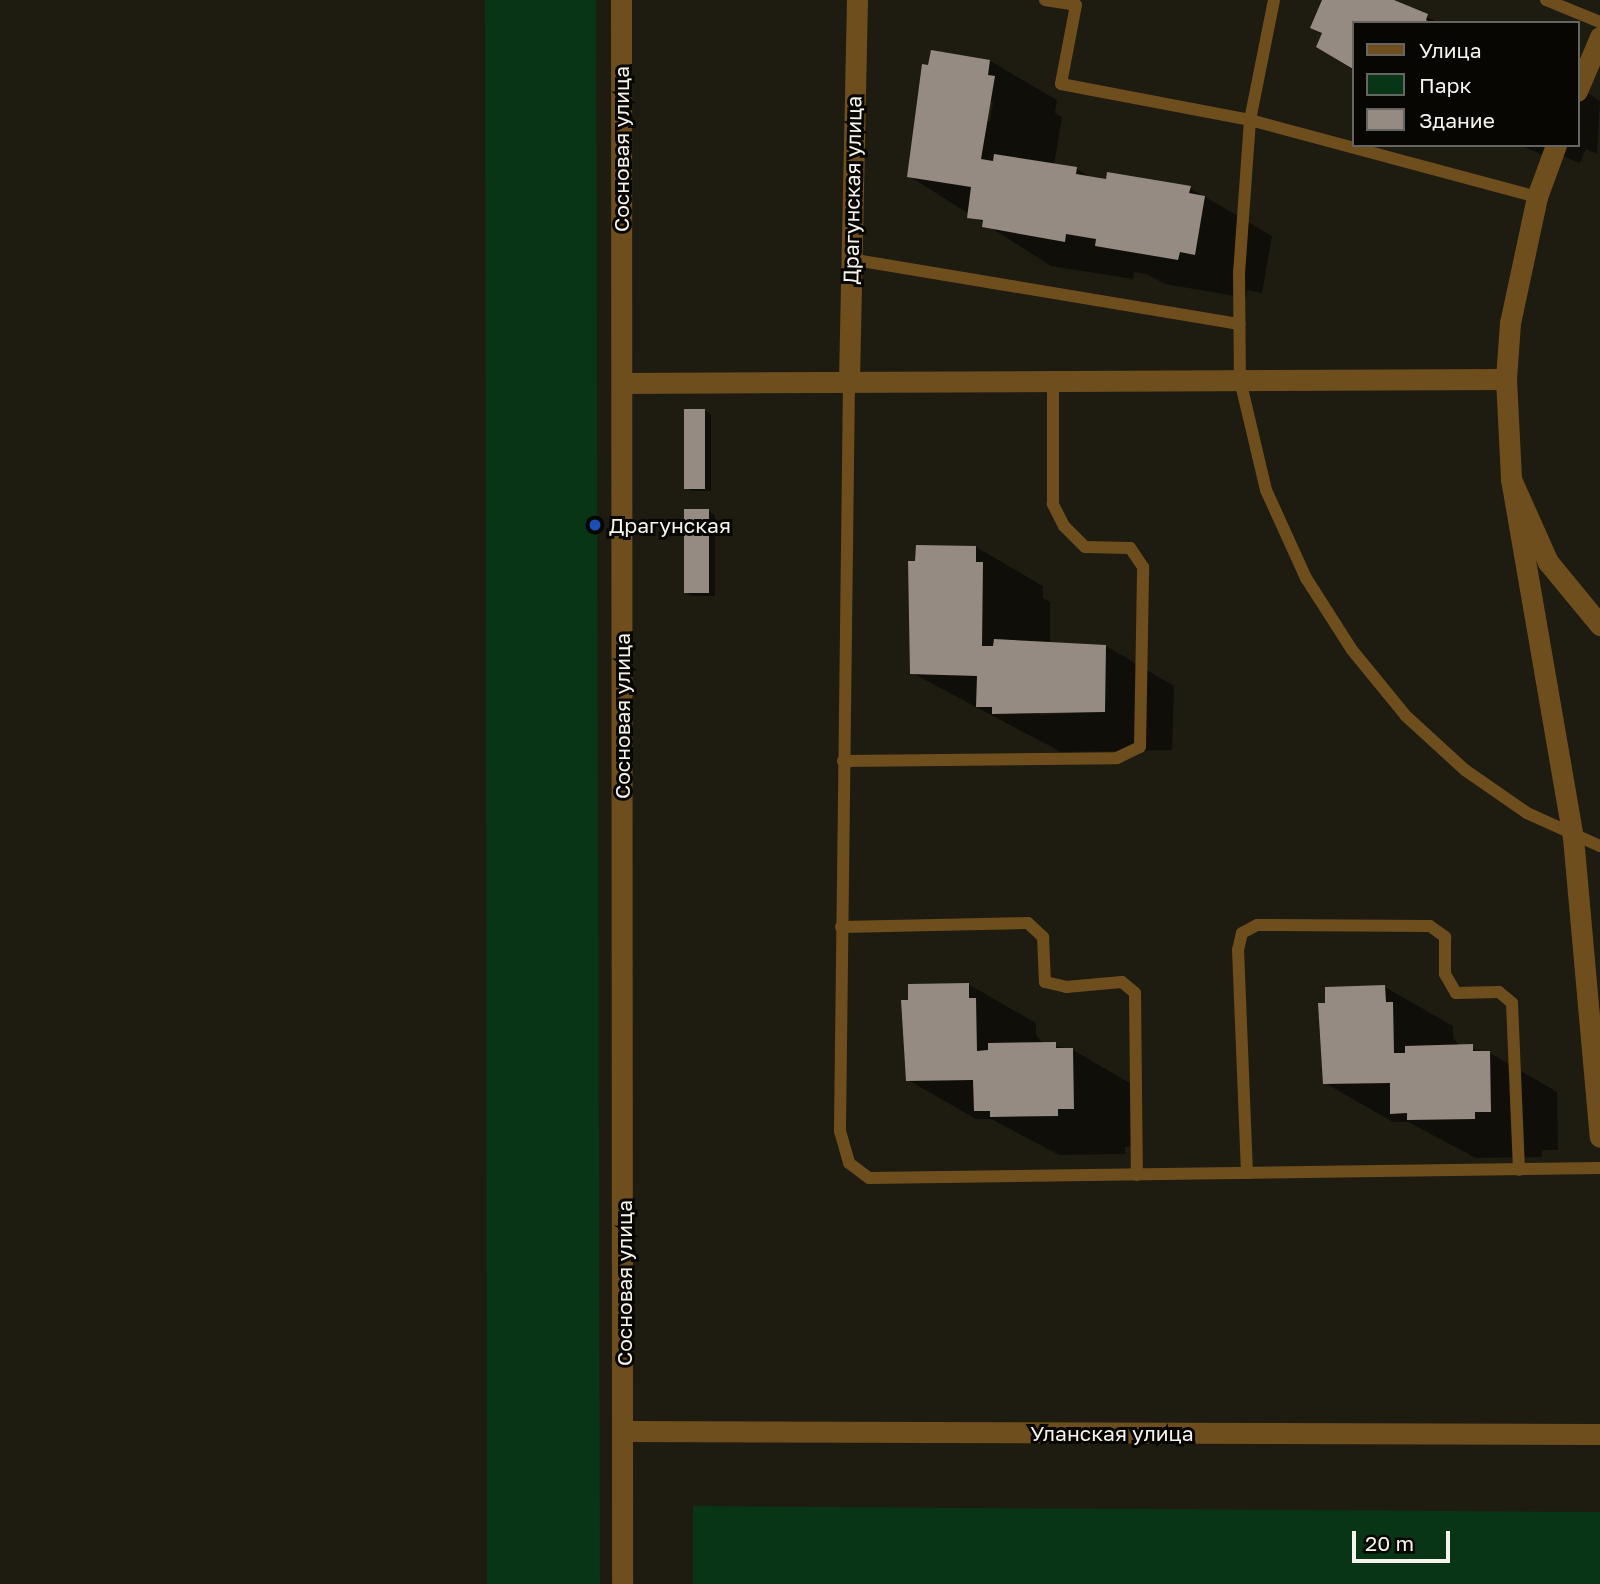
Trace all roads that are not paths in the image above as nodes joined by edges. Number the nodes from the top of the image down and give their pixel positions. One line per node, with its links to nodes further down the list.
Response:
1 (621, 0): 18 (street, Сосновая улица)
2 (857, 0): 12 (street, Драгунская улица)
3 (1045, 0): 9 (lane)
4 (1274, 0): 9 (lane)
5 (1546, 0): 6 (lane)
6 (1600, 22)
7 (1600, 37): 8 (street)
8 (1579, 86)
9 (1250, 120): 11 (lane); 13 (lane)
10 (1555, 147): 11 (street)
11 (1537, 197): 14 (street)
12 (850, 259): 13 (lane); 16 (street, Драгунская улица)
13 (1240, 324): 15 (lane)
14 (1506, 379): 15 (street); 19 (street)
15 (1240, 380): 17 (street); 22 (lane)
16 (849, 381): 17 (street); 18 (street); 21 (lane)
17 (1053, 381): 21 (lane)
18 (622, 383): 30 (street, Сосновая улица)
19 (1511, 479): 20 (street); 22 (street)
20 (1600, 625)
21 (843, 761): 24 (lane)
22 (1573, 837): 23 (lane); 25 (street)
23 (1600, 846)
24 (841, 927): 29 (lane); 29 (lane)
25 (1600, 1138)
26 (1600, 1168): 27 (lane)
27 (1519, 1170): 28 (lane); 28 (lane)
28 (1247, 1173): 29 (lane)
29 (1137, 1175)
30 (624, 1431): 31 (street, Уланская улица); 32 (street, Сосновая улица)
31 (1600, 1434)
32 (622, 1584)

